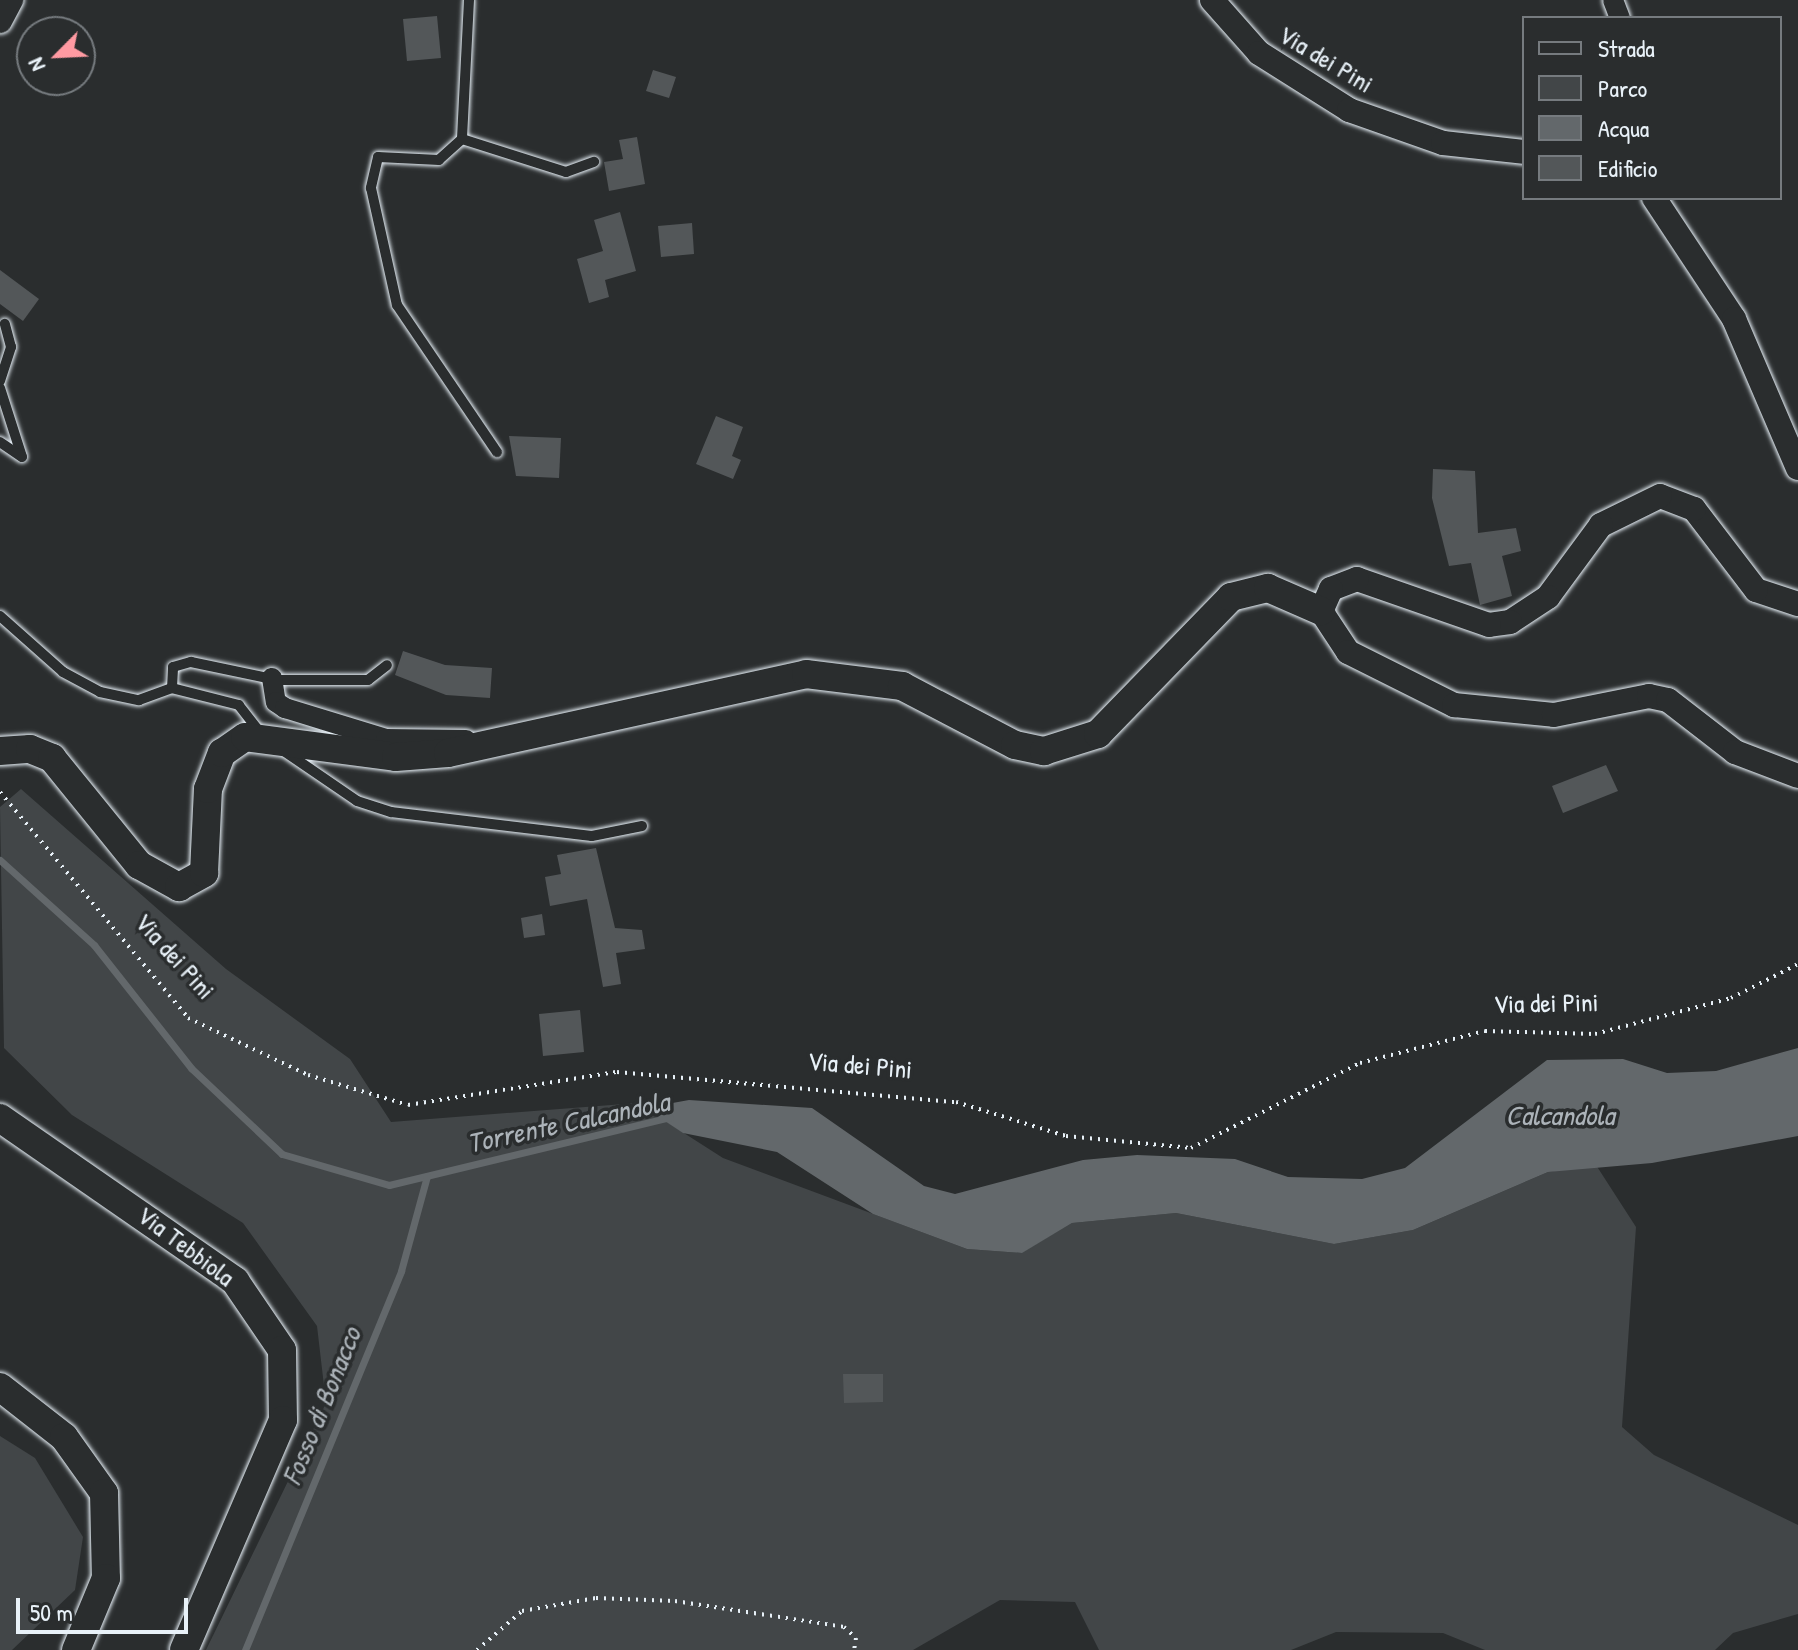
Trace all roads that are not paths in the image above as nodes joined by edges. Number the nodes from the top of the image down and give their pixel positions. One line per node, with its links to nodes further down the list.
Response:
1 (11, 0): 4 (street)
2 (469, 0): 5 (lane)
3 (1212, 0): 6 (street, Via dei Pini)
4 (0, 21)
5 (462, 139): 7 (lane); 13 (lane)
6 (1522, 152)
7 (594, 162)
8 (1655, 200): 14 (street)
9 (5, 324): 10 (lane)
10 (0, 381)
11 (0, 388): 12 (lane)
12 (0, 442)
13 (497, 452)
14 (1798, 468)
15 (1798, 604): 16 (street)
16 (1321, 611): 22 (main road); 24 (street)
17 (0, 616): 20 (lane)
18 (387, 665): 19 (lane)
19 (272, 678): 20 (lane); 22 (street)
20 (172, 688): 21 (lane)
21 (263, 734): 22 (main road); 23 (main road); 25 (lane)
22 (506, 740)
23 (0, 751)
24 (1798, 776)
25 (642, 826)
26 (0, 1118): 29 (main road, Via Tebbiola)
27 (0, 1387): 28 (main road)
28 (76, 1650)
29 (184, 1650)

